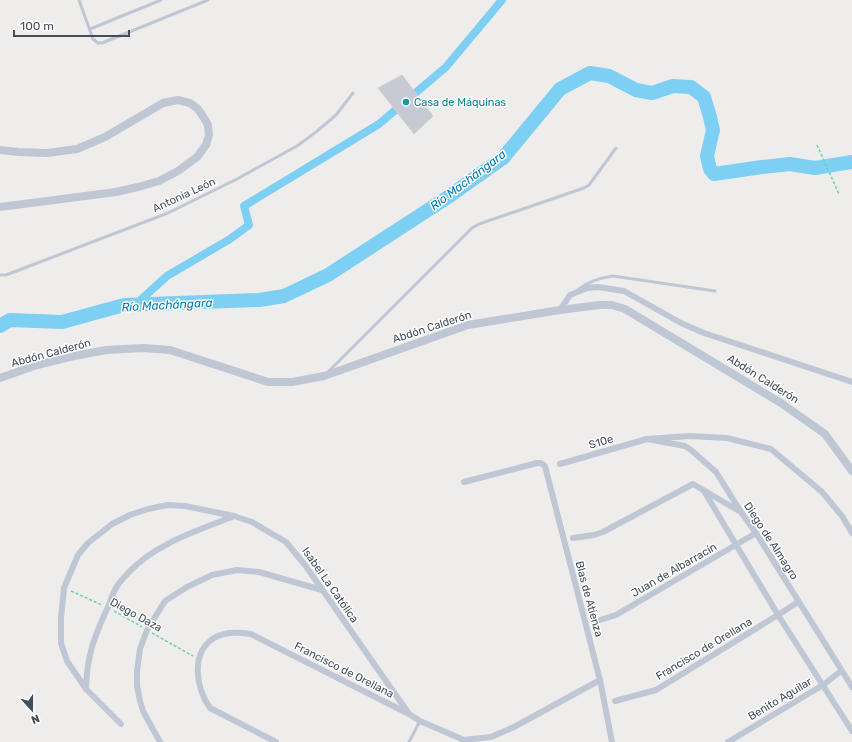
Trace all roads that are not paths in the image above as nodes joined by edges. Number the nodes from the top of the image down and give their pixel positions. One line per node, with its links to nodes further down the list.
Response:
1 (79, 0): 4 (lane)
2 (161, 0): 4 (lane)
3 (208, 0): 4 (lane)
4 (90, 29)
5 (353, 93): 9 (lane, Antonia León)
6 (616, 148): 13 (lane)
7 (0, 150): 8 (street)
8 (0, 207)
9 (0, 275)
10 (716, 291): 11 (lane)
11 (576, 292): 12 (street); 15 (street)
12 (560, 310): 13 (street, Abdón Calderón); 18 (street, Abdón Calderón)
13 (324, 376): 14 (street, Abdón Calderón)
14 (0, 378)
15 (852, 382)
16 (648, 439): 17 (street, S10e); 21 (street, Diego de Almagro); 23 (street)
17 (560, 464)
18 (852, 471)
19 (464, 482): 32 (street, Blas de Atienza)
20 (704, 491): 21 (street); 25 (street); 26 (street)
21 (741, 512): 24 (street, Diego de Almagro)
22 (234, 516): 27 (street, Isabel La Católica); 35 (street); 35 (street, Isabel La Católica)
23 (852, 533)
24 (756, 534): 26 (street, Juan de Albarracín); 28 (street, Diego de Almagro)
25 (573, 538)
26 (736, 546): 29 (street); 30 (street, Juan de Albarracín)
27 (322, 590): 37 (street, Isabel La Católica); 41 (street)
28 (798, 602): 29 (street, Francisco de Orellana); 31 (street, Diego de Almagro)
29 (778, 616): 33 (street); 36 (street, Francisco de Orellana)
30 (600, 620)
31 (841, 671): 33 (street, Benito Aguilar); 34 (street, Diego de Almagro)
32 (600, 680): 38 (street, Francisco de Orellana); 44 (street, Blas de Atienza)
33 (823, 685): 40 (street); 45 (street, Benito Aguilar)
34 (852, 688)
35 (86, 689): 39 (street, Isabel La Católica)
36 (615, 701)
37 (409, 714): 38 (street, Francisco de Orellana); 42 (street, Francisco de Orellana)
38 (420, 721): 43 (lane)
39 (121, 724)
40 (852, 731)
41 (160, 742)
42 (276, 742)
43 (410, 742)
44 (612, 742)
45 (728, 742)

